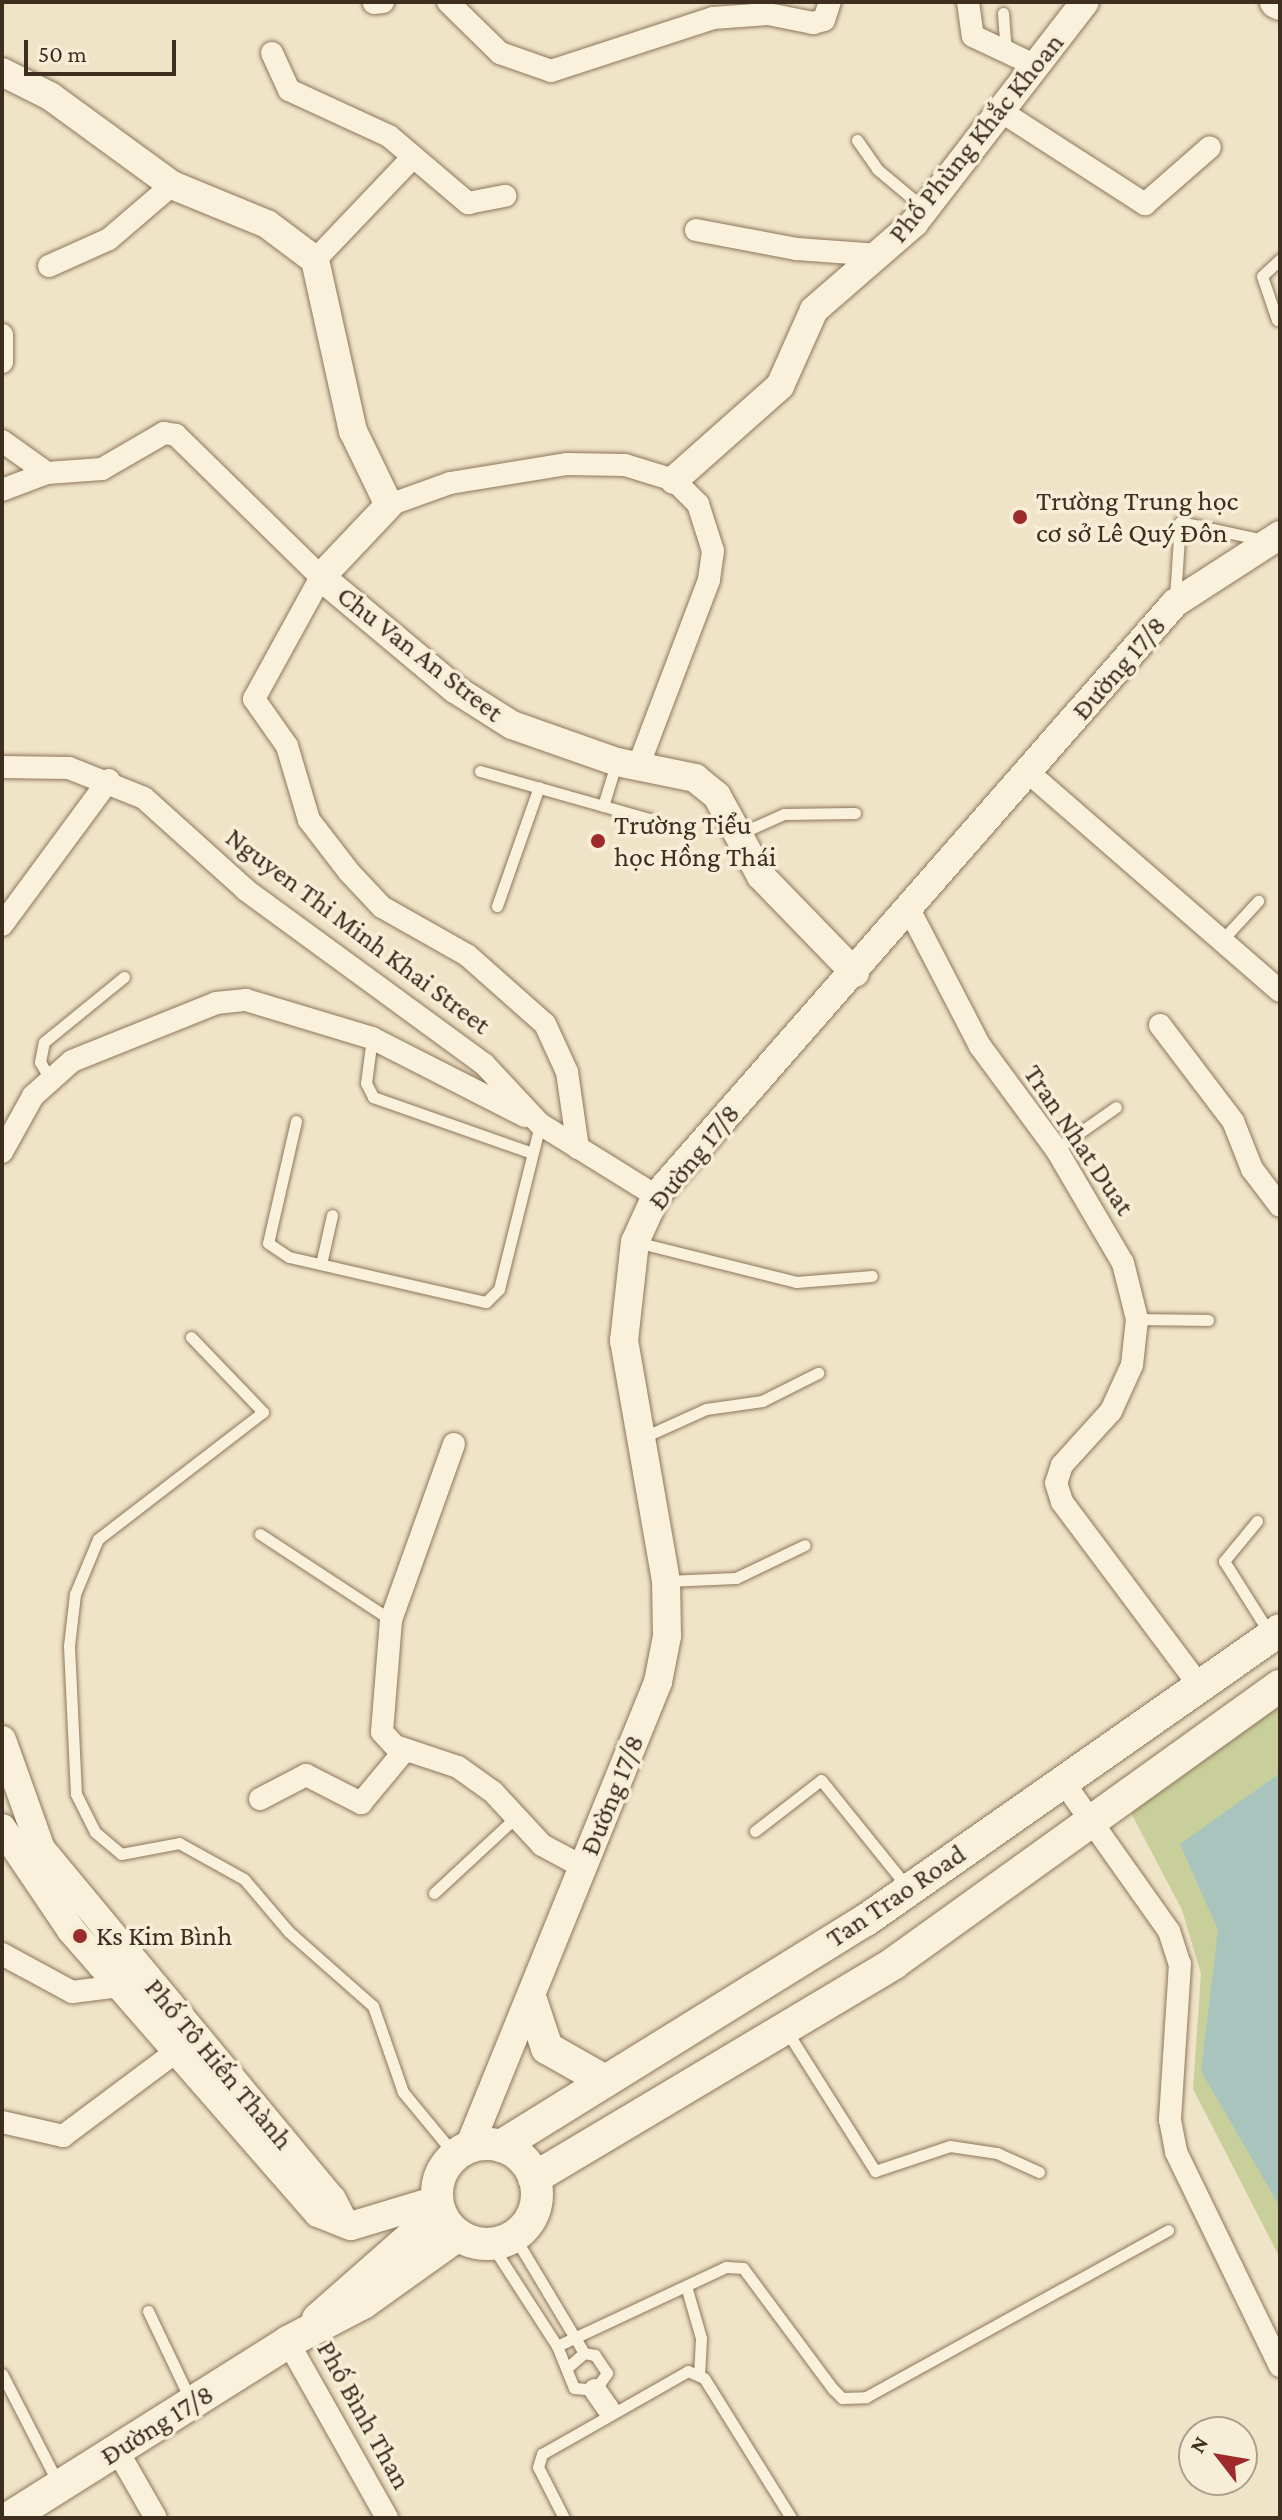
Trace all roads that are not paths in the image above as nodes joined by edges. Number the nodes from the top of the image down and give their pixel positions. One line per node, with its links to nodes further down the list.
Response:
1 (383, 2): 6 (street)
2 (448, 2): 7 (street)
3 (830, 2): 7 (street)
4 (968, 2): 10 (street)
5 (1085, 2): 11 (street, Phố Phùng Khắc Khoan)
6 (374, 3)
7 (736, 8)
8 (1003, 13): 10 (lane)
9 (272, 53): 16 (street)
10 (1006, 54): 11 (street)
11 (1034, 65): 13 (street, Phố Phùng Khắc Khoan)
12 (2, 72): 17 (street)
13 (999, 110): 15 (street); 19 (street, Phố Phùng Khắc Khoan)
14 (857, 140): 19 (lane)
15 (1210, 147)
16 (413, 157): 18 (street); 23 (street)
17 (172, 185): 23 (street); 24 (street)
18 (505, 196)
19 (925, 209): 21 (street, Phố Phùng Khắc Khoan)
20 (696, 230): 21 (street)
21 (879, 255): 30 (street, Phố Phùng Khắc Khoan)
22 (1280, 259): 25 (lane)
23 (315, 260): 32 (street)
24 (49, 266)
25 (1277, 320)
26 (2, 335): 27 (street)
27 (2, 362)
28 (2, 441): 29 (street)
29 (47, 473): 31 (street); 34 (street)
30 (674, 480): 32 (street); 36 (street)
31 (2, 490)
32 (389, 505): 34 (street, Chu Van An Street)
33 (1273, 538): 35 (street, Đường 17/8); 35 (lane)
34 (321, 577): 36 (street, Chu Van An Street); 60 (street)
35 (1175, 603): 39 (street, Đường 17/8)
36 (628, 764): 42 (lane); 45 (street, Chu Van An Street)
37 (2, 767): 40 (street, Nguyen Thi Minh Khai Street)
38 (480, 771): 41 (lane)
39 (1029, 773): 48 (street, Đường 17/8); 50 (street)
40 (109, 780): 49 (street); 59 (street, Nguyen Thi Minh Khai Street)
41 (539, 787): 42 (lane); 47 (lane)
42 (603, 806): 44 (lane)
43 (855, 813): 45 (lane)
44 (650, 819)
45 (738, 835): 51 (street, Chu Van An Street)
46 (1258, 901): 50 (lane)
47 (497, 906)
48 (910, 911): 51 (street, Đường 17/8); 61 (street, Tran Nhat Duat)
49 (2, 925)
50 (1223, 939): 53 (street)
51 (855, 973): 64 (street, Đường 17/8)
52 (124, 977): 56 (lane)
53 (1280, 991)
54 (1160, 1025): 65 (street)
55 (372, 1038): 56 (street); 59 (street); 63 (lane)
56 (49, 1077): 62 (street)
57 (1116, 1107): 61 (lane)
58 (296, 1121): 68 (lane)
59 (540, 1124): 60 (street, Nguyen Thi Minh Khai Street); 63 (lane)
60 (578, 1148): 64 (street, Nguyen Thi Minh Khai Street)
61 (1056, 1149): 70 (street, Tran Nhat Duat)
62 (2, 1152)
63 (529, 1152): 68 (lane)
64 (656, 1196): 67 (street, Đường 17/8)
65 (1280, 1206)
66 (332, 1215): 68 (lane)
67 (635, 1242): 69 (lane); 74 (street, Đường 17/8)
68 (321, 1264)
69 (872, 1276)
70 (1137, 1319): 71 (lane); 82 (street, Tran Nhat Duat)
71 (1208, 1320)
72 (191, 1337): 102 (lane)
73 (818, 1373): 74 (lane)
74 (639, 1439): 79 (street, Đường 17/8)
75 (454, 1444): 80 (street)
76 (1257, 1521): 81 (lane)
77 (260, 1534): 80 (lane)
78 (805, 1545): 79 (lane)
79 (666, 1581): 92 (street, Đường 17/8)
80 (391, 1620): 85 (street)
81 (1276, 1633): 82 (main road, Tan Trao Road)
82 (1199, 1685): 86 (main road, Tan Trao Road)
83 (1280, 1686): 89 (main road, Tan Trao Road)
84 (2, 1740): 96 (street, Phố Tô Hiến Thành)
85 (405, 1750): 87 (street); 88 (street)
86 (1062, 1780): 89 (street); 93 (main road, Tan Trao Road)
87 (260, 1799)
88 (515, 1818): 92 (street); 94 (lane)
89 (1095, 1824): 98 (main road, Tan Trao Road); 115 (street)
90 (2, 1828): 96 (street, Phố Tô Hiến Thành)
91 (755, 1831): 93 (lane)
92 (583, 1867): 97 (street, Đường 17/8)
93 (910, 1889): 100 (main road, Tan Trao Road)
94 (434, 1893)
95 (2, 1954): 96 (street)
96 (135, 1984): 99 (street, Phố Tô Hiến Thành); 106 (street, Phố Tô Hiến Thành)
97 (531, 2000): 100 (main road); 102 (street, Đường 17/8)
98 (785, 2030): 103 (lane); 104 (main road, Tan Trao Road)
99 (177, 2051): 101 (street); 106 (street, Phố Tô Hiến Thành)
100 (605, 2081): 102 (main road, Tan Trao Road)
101 (2, 2122)
102 (475, 2149): 104 (main road); 105 (main road)
103 (1039, 2172)
104 (534, 2178): 108 (main road)
105 (445, 2216): 106 (street); 108 (main road); 112 (main road, Đường 17/8)
106 (344, 2223)
107 (1168, 2230): 109 (lane)
108 (502, 2240): 111 (lane); 113 (lane)
109 (686, 2286): 111 (lane); 118 (lane)
110 (148, 2311): 120 (lane)
111 (576, 2337): 113 (lane); 114 (lane)
112 (297, 2338): 120 (main road, Đường 17/8); 126 (street, Phố Bình Than)
113 (557, 2346): 116 (lane)
114 (584, 2353): 116 (lane); 119 (lane)
115 (1280, 2366)
116 (568, 2367): 119 (lane)
117 (2, 2374): 123 (lane)
118 (699, 2375): 121 (lane); 128 (lane)
119 (595, 2390): 121 (street)
120 (192, 2403): 122 (main road, Đường 17/8)
121 (609, 2410): 127 (lane)
122 (117, 2450): 123 (main road, Đường 17/8); 125 (street)
123 (59, 2486): 124 (main road, Đường 17/8)
124 (9, 2518)
125 (156, 2518)
126 (387, 2518)
127 (564, 2518)
128 (791, 2518)

